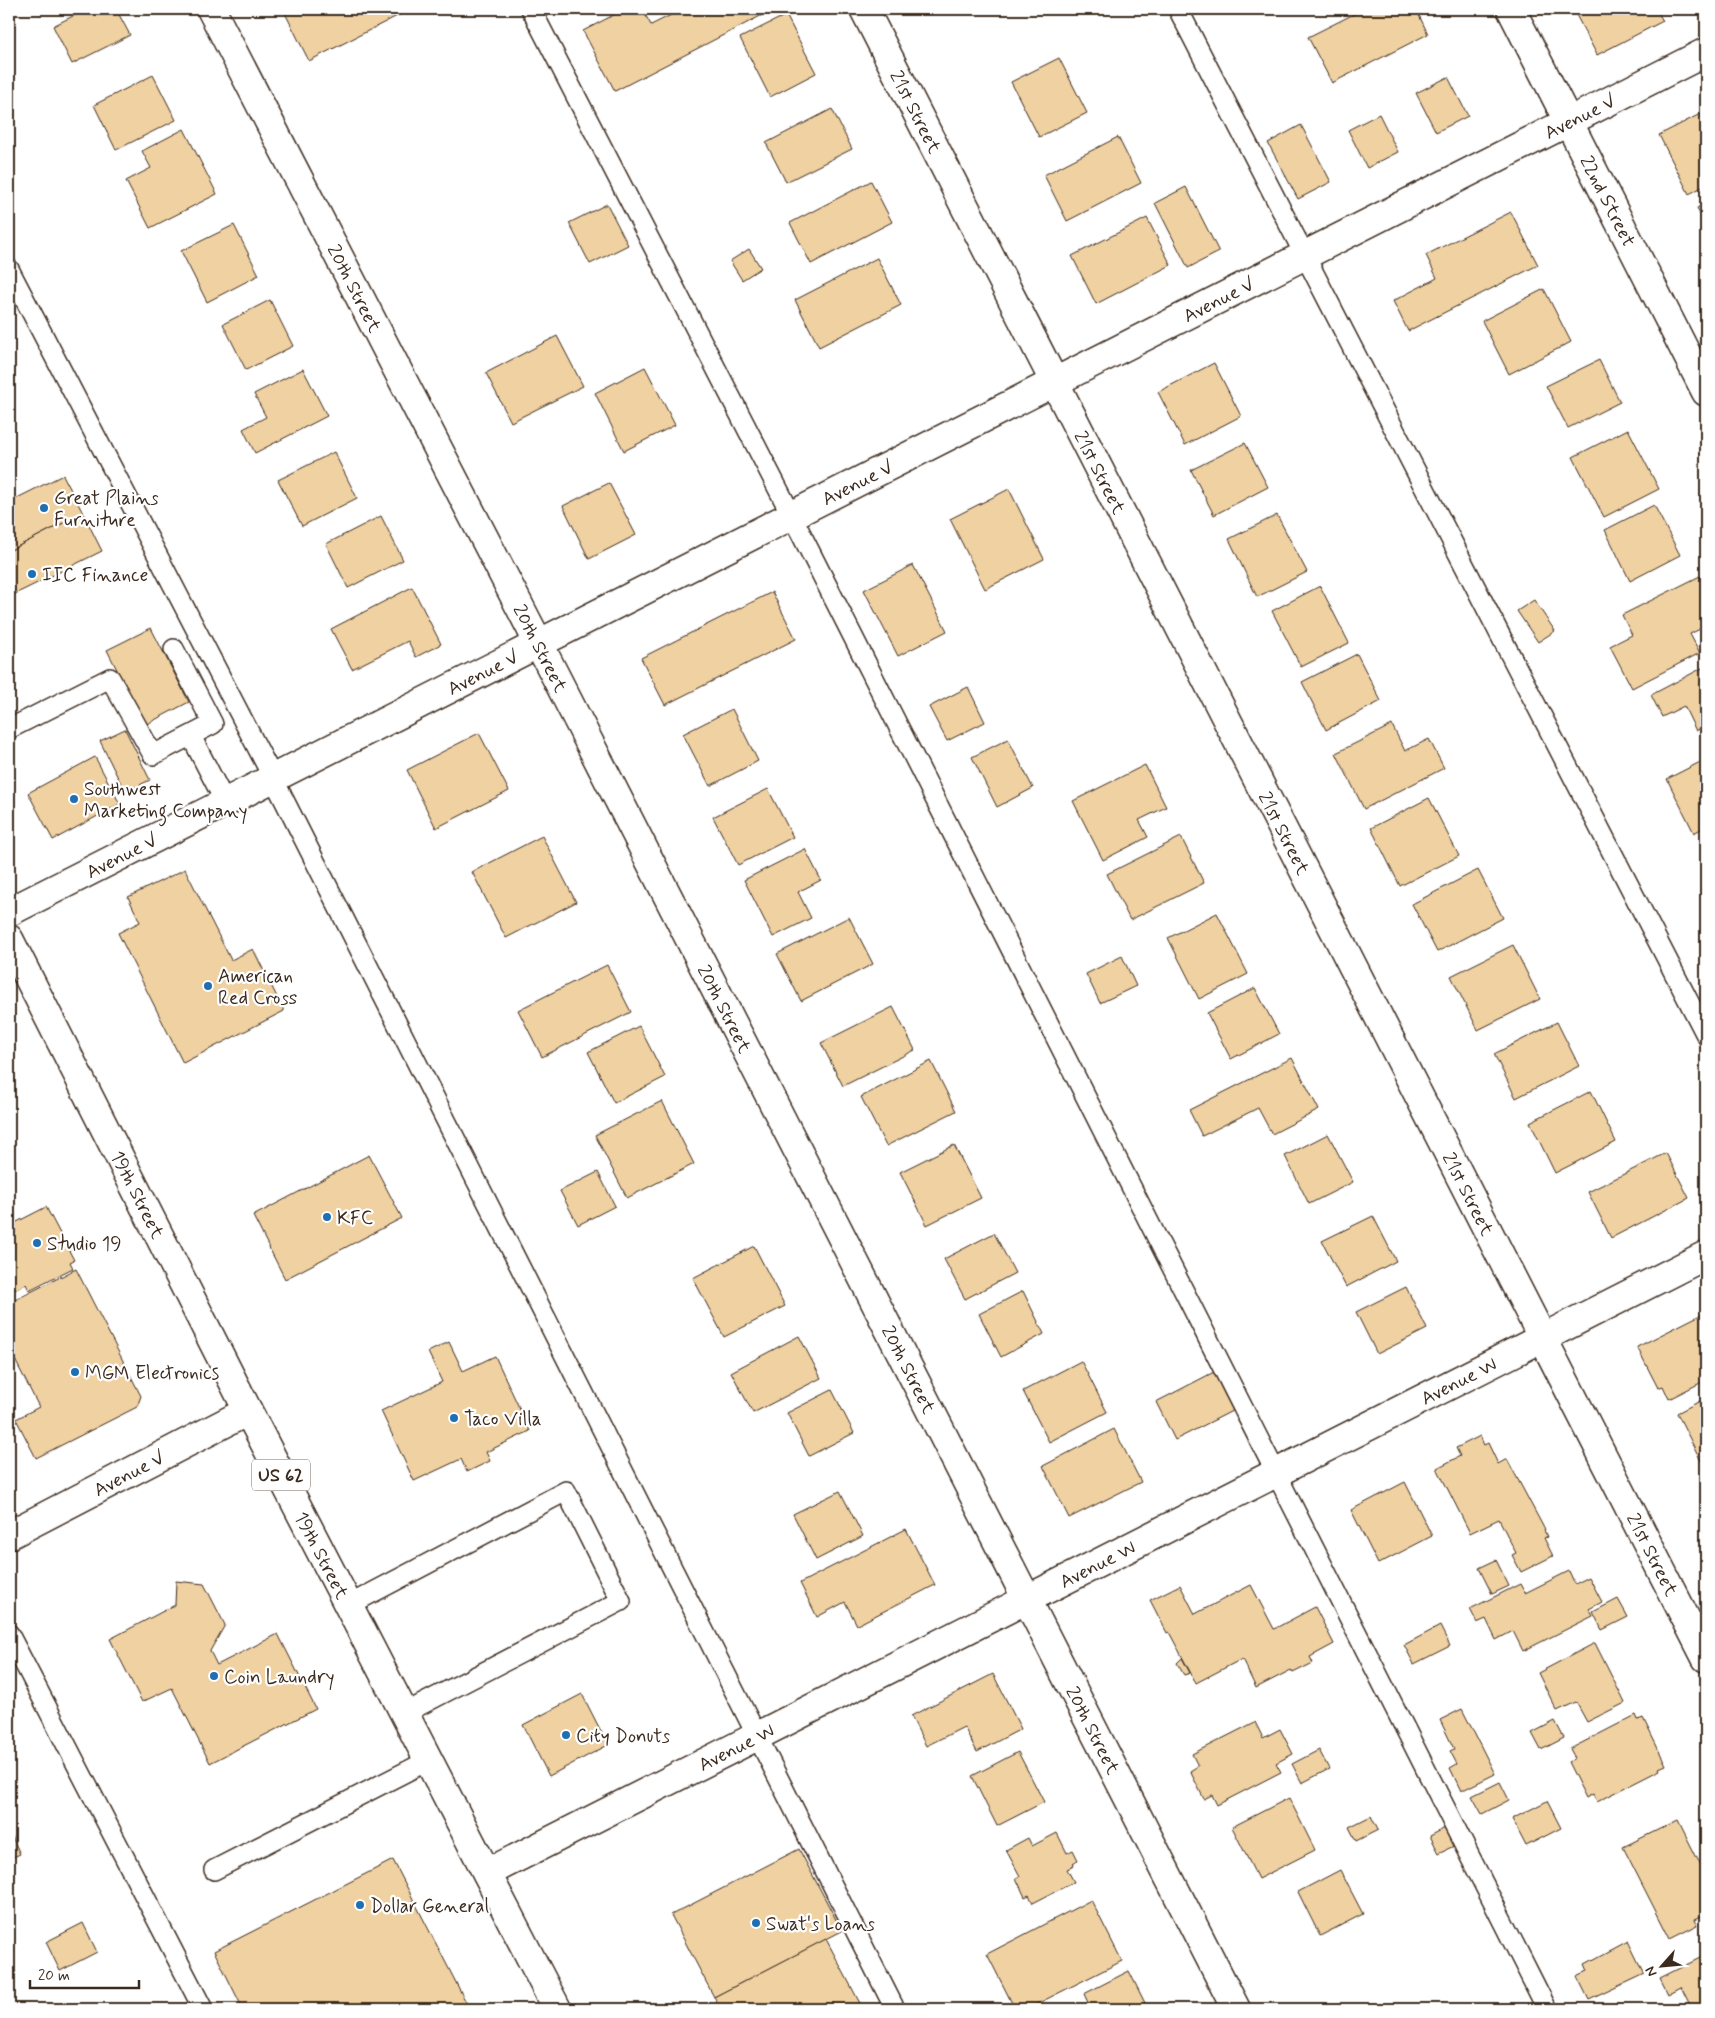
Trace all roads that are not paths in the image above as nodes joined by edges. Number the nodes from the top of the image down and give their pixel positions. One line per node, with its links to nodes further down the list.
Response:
1 (211, 9): 13 (street, 20th Street)
2 (531, 9): 12 (lane)
3 (864, 9): 10 (street, 21st Street)
4 (1178, 9): 8 (lane)
5 (1511, 9): 7 (street, 22nd Street)
6 (1706, 52): 7 (street, Avenue V)
7 (1569, 121): 8 (street, Avenue V); 11 (street, 22nd Street)
8 (1304, 255): 10 (street, Avenue V); 21 (lane)
9 (9, 270): 17 (lane)
10 (1055, 382): 12 (street, Avenue V); 23 (street, 21st Street)
11 (1706, 392)
12 (792, 516): 13 (street, Avenue V); 25 (lane)
13 (539, 644): 17 (street, Avenue V); 27 (street, 20th Street)
14 (174, 649): 16 (lane)
15 (9, 729): 16 (lane)
16 (191, 736): 18 (lane)
17 (273, 778): 18 (street, Avenue V); 32 (lane)
18 (225, 802): 19 (street, Avenue V)
19 (9, 912)
20 (9, 939): 24 (street, 19th Street / US 62)
21 (1706, 1034)
22 (1706, 1255): 23 (street, Avenue W)
23 (1543, 1337): 25 (street, Avenue W); 30 (street, 21st Street)
24 (248, 1411): 26 (street, Avenue V); 28 (street, 19th Street / US 62)
25 (1277, 1473): 27 (street, Avenue W); 40 (lane)
26 (9, 1535)
27 (1028, 1600): 32 (street, Avenue W); 39 (street, 20th Street)
28 (349, 1606): 31 (street, 19th Street / US 62); 31 (lane)
29 (9, 1634): 36 (lane)
30 (1706, 1658)
31 (405, 1713): 33 (street, 19th Street / US 62)
32 (758, 1735): 35 (street, Avenue W); 38 (lane)
33 (429, 1760): 34 (lane); 35 (street, 19th Street / US 62)
34 (214, 1870)
35 (487, 1873): 37 (street, 19th Street / US 62)
36 (203, 2009)
37 (557, 2009)
38 (895, 2009)
39 (1236, 2009)
40 (1547, 2009)

